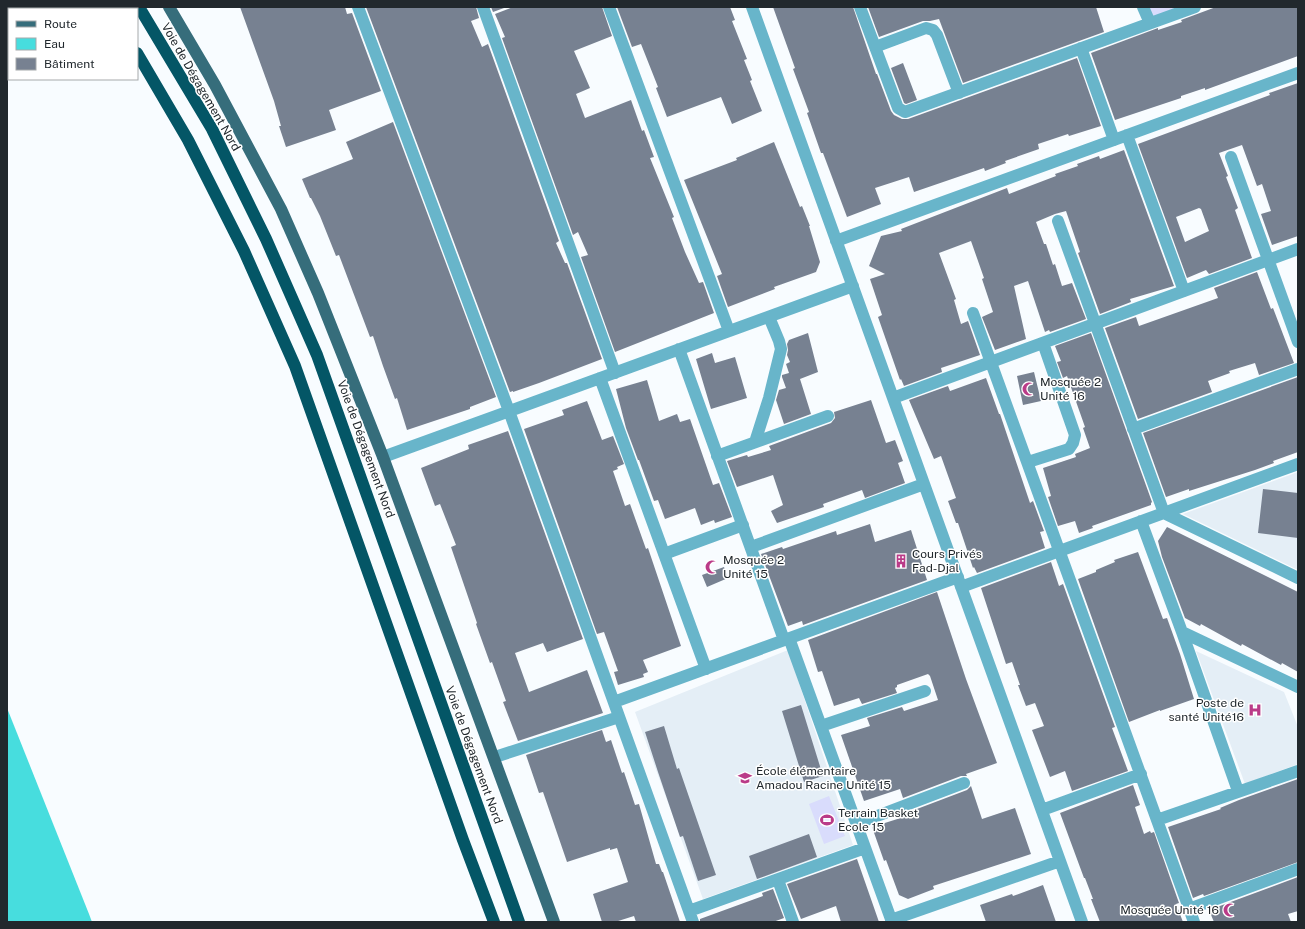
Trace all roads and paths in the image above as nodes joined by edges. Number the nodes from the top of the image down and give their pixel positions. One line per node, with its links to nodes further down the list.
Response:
1 (139, 7): 78 (highway, Voie de Dégagement Nord)
2 (169, 7): 42 (main road)
3 (358, 7): 37 (street)
4 (483, 7): 34 (street)
5 (609, 7): 28 (street)
6 (752, 7): 20 (street)
7 (860, 7): 11 (street)
8 (1143, 7): 10 (street)
9 (1195, 7): 10 (street)
10 (1150, 23): 12 (street)
11 (875, 47): 15 (street); 15 (street)
12 (1081, 48): 15 (street); 17 (street)
13 (138, 55): 77 (highway)
14 (1298, 73): 16 (street)
15 (959, 93)
16 (1127, 135): 17 (street); 24 (street)
17 (1114, 140): 20 (street)
18 (1231, 157): 22 (street)
19 (1058, 221): 27 (street)
20 (836, 241): 23 (street)
21 (1298, 250): 22 (street)
22 (1268, 260): 24 (street); 29 (street)
23 (852, 286): 26 (street); 36 (street)
24 (1184, 291): 27 (street)
25 (973, 313): 32 (street)
26 (769, 317): 28 (street); 40 (street)
27 (1096, 324): 30 (street); 39 (street)
28 (728, 331): 31 (street)
29 (1298, 342)
30 (1043, 343): 32 (street); 43 (street)
31 (679, 349): 34 (street); 41 (street)
32 (991, 362): 36 (street); 43 (street)
33 (1298, 369): 39 (street)
34 (615, 373): 35 (street)
35 (600, 378): 37 (street); 51 (street)
36 (893, 398): 45 (street)
37 (509, 411): 42 (street); 59 (street)
38 (828, 416): 40 (street)
39 (1133, 429): 46 (street)
40 (755, 442): 41 (street)
41 (718, 456): 48 (street)
42 (383, 457): 62 (main road)
43 (1028, 462): 50 (street)
44 (1298, 464): 46 (street)
45 (924, 484): 49 (street); 53 (street)
46 (1164, 513): 47 (street); 52 (street)
47 (1141, 522): 50 (street); 54 (street)
48 (743, 525): 49 (street); 51 (street)
49 (751, 547): 55 (street)
50 (1060, 551): 53 (street); 64 (street)
51 (664, 554): 56 (street)
52 (1298, 578)
53 (959, 582): 55 (street); 67 (street)
54 (1182, 632): 57 (street); 66 (street)
55 (787, 639): 56 (street); 61 (street)
56 (706, 669): 59 (street)
57 (1298, 687)
58 (925, 691): 61 (street)
59 (614, 702): 60 (street)
60 (620, 718): 62 (street); 75 (street)
61 (821, 726): 69 (street)
62 (494, 757): 79 (main road)
63 (1298, 770): 66 (street)
64 (1141, 774): 67 (street); 68 (street)
65 (964, 783): 69 (street)
66 (1238, 791): 68 (street)
67 (1042, 810): 71 (street)
68 (1157, 820): 74 (street)
69 (856, 824): 70 (street)
70 (865, 848): 73 (street); 76 (street)
71 (1060, 861): 76 (street); 81 (street)
72 (1298, 869): 74 (street)
73 (778, 880): 75 (street); 80 (street)
74 (1190, 909): 82 (street)
75 (691, 916)
76 (892, 921)
77 (494, 922)
78 (519, 922)
79 (554, 922)
80 (793, 922)
81 (1082, 922)
82 (1194, 922)

